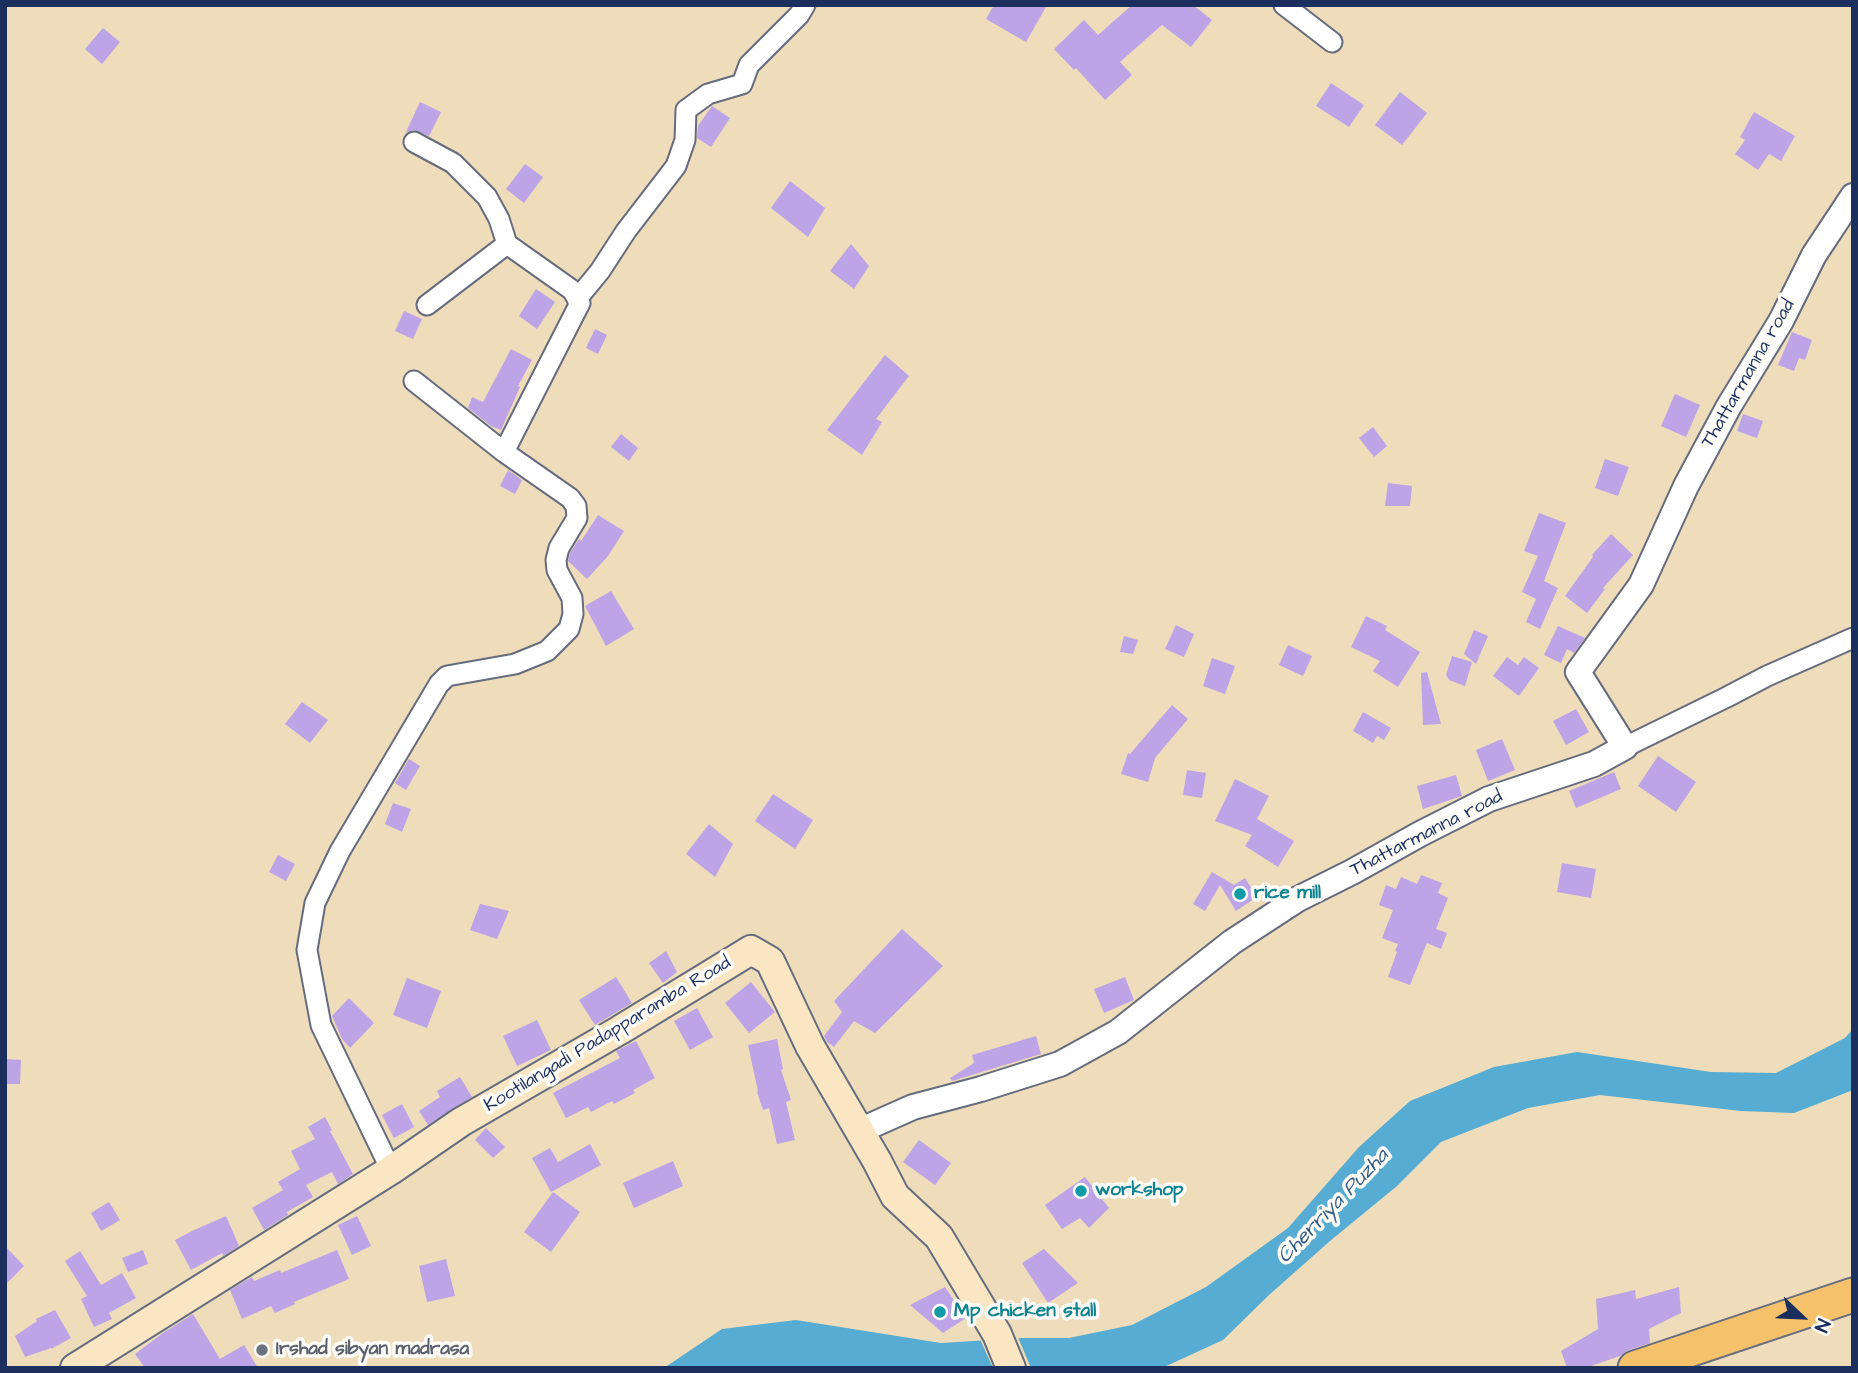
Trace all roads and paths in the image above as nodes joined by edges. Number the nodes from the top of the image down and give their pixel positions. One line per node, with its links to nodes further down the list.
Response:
1 (805, 5): 7 (street)
2 (1284, 5): 3 (street)
3 (1332, 42)
4 (414, 142): 6 (street)
5 (1853, 196): 12 (street, Thattarmanna road)
6 (508, 244): 7 (street); 8 (street)
7 (577, 299): 10 (street)
8 (427, 305)
9 (414, 382): 10 (street)
10 (504, 452): 14 (street)
11 (1853, 638): 12 (street)
12 (1625, 747): 13 (street, Thattarmanna road)
13 (859, 1131): 14 (main road, Kootilangadi Padapparamba Road); 17 (main road, Kootilangadi Padapparamba Road)
14 (391, 1170): 16 (main road, Kootilangadi Padapparamba Road)
15 (1853, 1295): 18 (highway)
16 (83, 1366)
17 (1011, 1368)
18 (1636, 1368)

